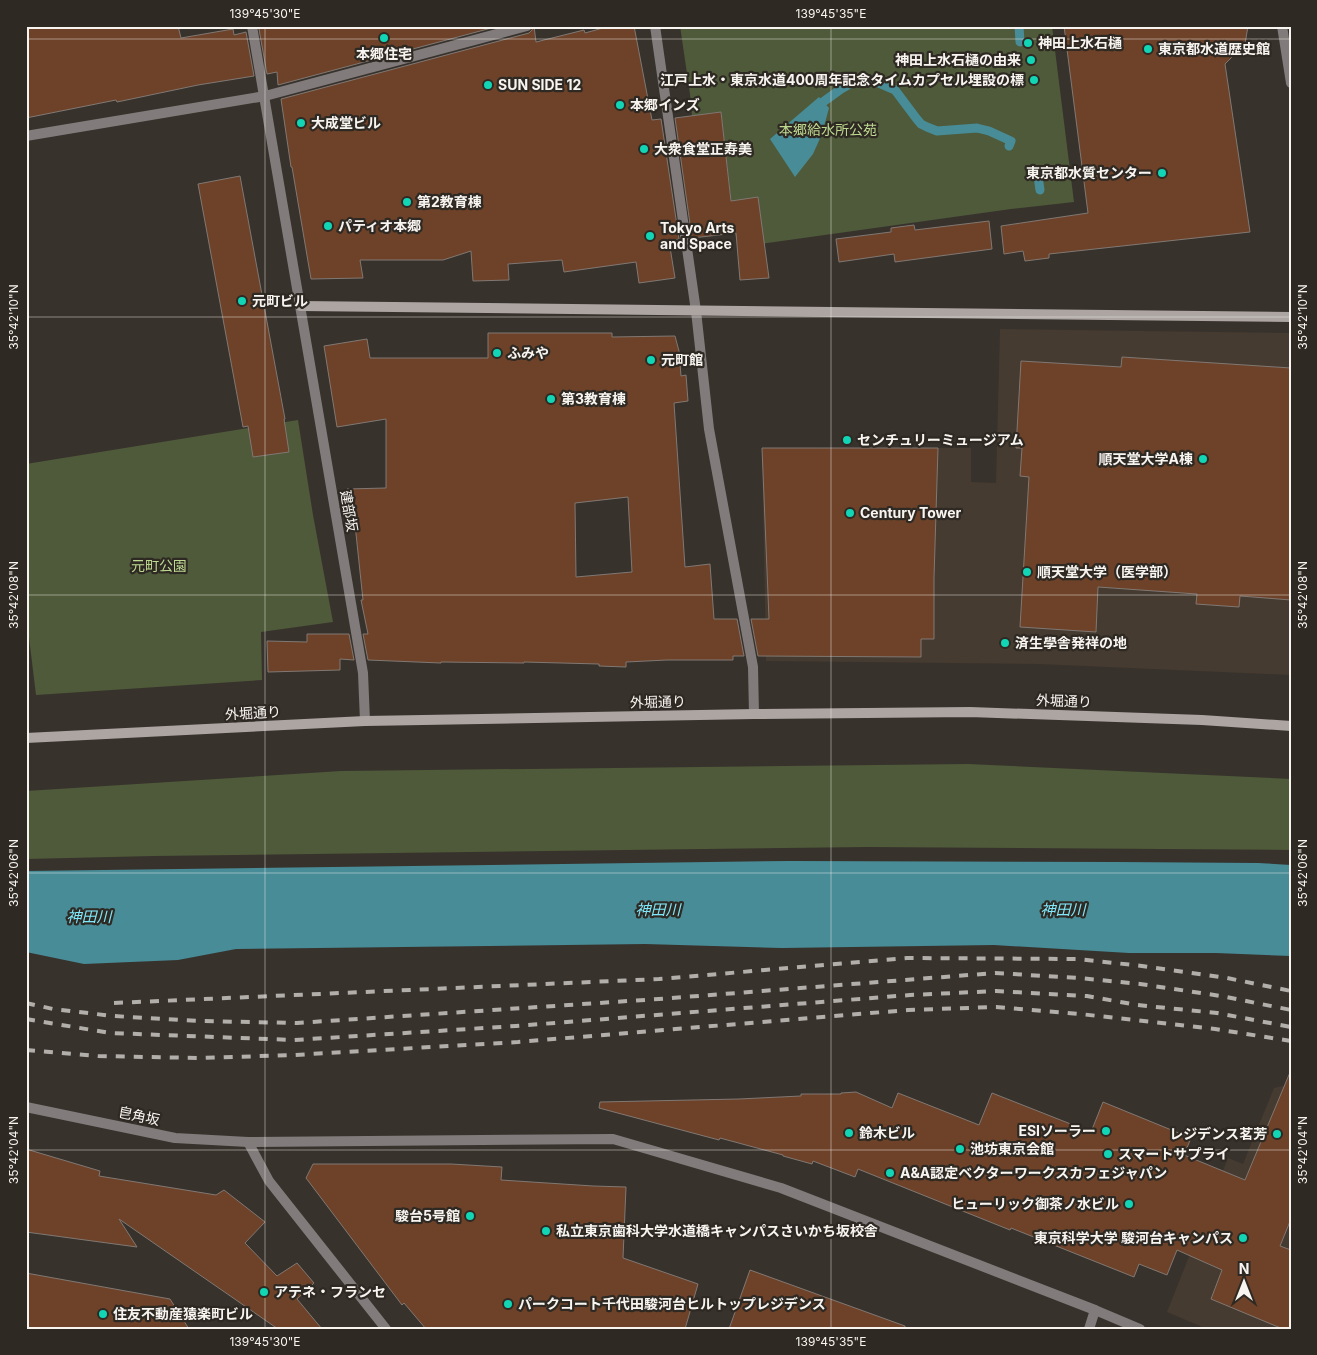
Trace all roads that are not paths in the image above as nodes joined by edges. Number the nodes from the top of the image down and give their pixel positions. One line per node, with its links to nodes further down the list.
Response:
1 (252, 26): 6 (street, 建部坂)
2 (527, 26): 6 (street)
3 (655, 26): 9 (street)
4 (1282, 26): 5 (street)
5 (1291, 83)
6 (265, 96): 7 (street); 8 (street, 建部坂)
7 (26, 136)
8 (300, 306): 9 (main road); 12 (street, 建部坂)
9 (696, 311): 10 (main road); 11 (street)
10 (1291, 317)
11 (754, 714): 12 (main road, 外堀通り); 13 (main road, 外堀通り)
12 (365, 721): 14 (main road, 外堀通り)
13 (1291, 726)
14 (26, 738)
15 (26, 1107): 16 (street, 皀角坂)
16 (248, 1142): 17 (street, 皀角坂); 18 (street)
17 (1095, 1310): 19 (street); 20 (street, 皀角坂)
18 (386, 1329)
19 (1089, 1329)
20 (1140, 1329)

